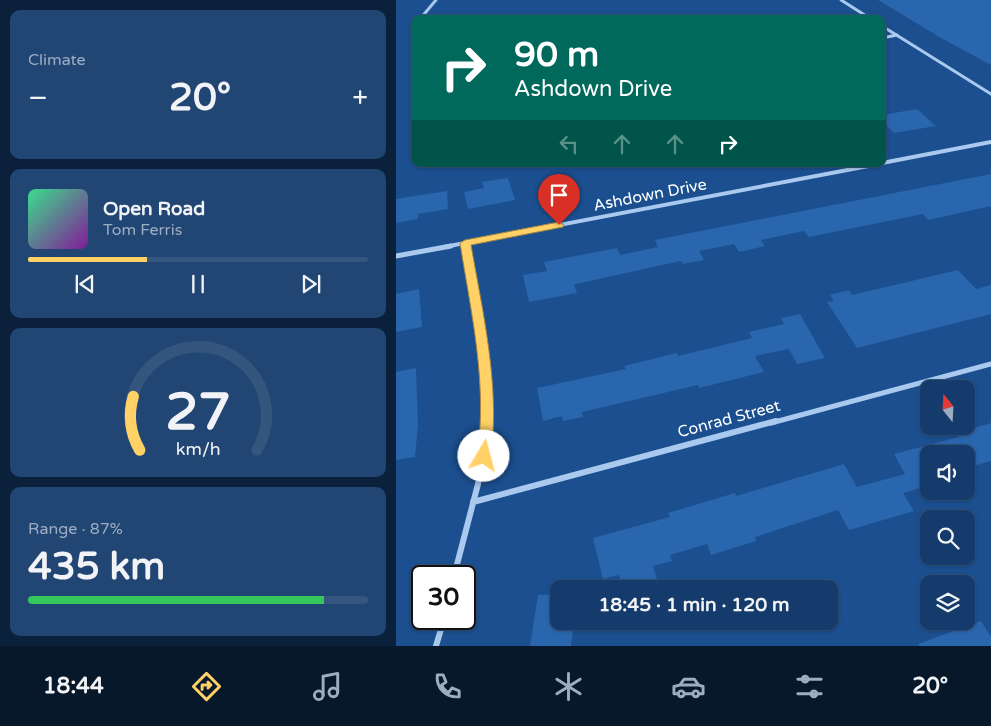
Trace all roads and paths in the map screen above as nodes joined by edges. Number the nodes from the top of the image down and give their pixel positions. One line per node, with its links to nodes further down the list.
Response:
1 (436, 0): 3 (street)
2 (842, 0): 4 (street)
3 (423, 15)
4 (865, 15)
5 (886, 28): 6 (street)
6 (897, 35): 7 (street); 8 (street)
7 (886, 37)
8 (991, 94)
9 (991, 142): 10 (street, Ashdown Drive)
10 (886, 162)
11 (860, 167): 12 (street, Ashdown Drive)
12 (465, 243): 13 (street, Ashdown Drive); 15 (street)
13 (396, 256)
14 (991, 364): 15 (street, Conrad Street)
15 (473, 502): 16 (street)
16 (457, 565)
17 (441, 630): 18 (street)
18 (436, 646)

